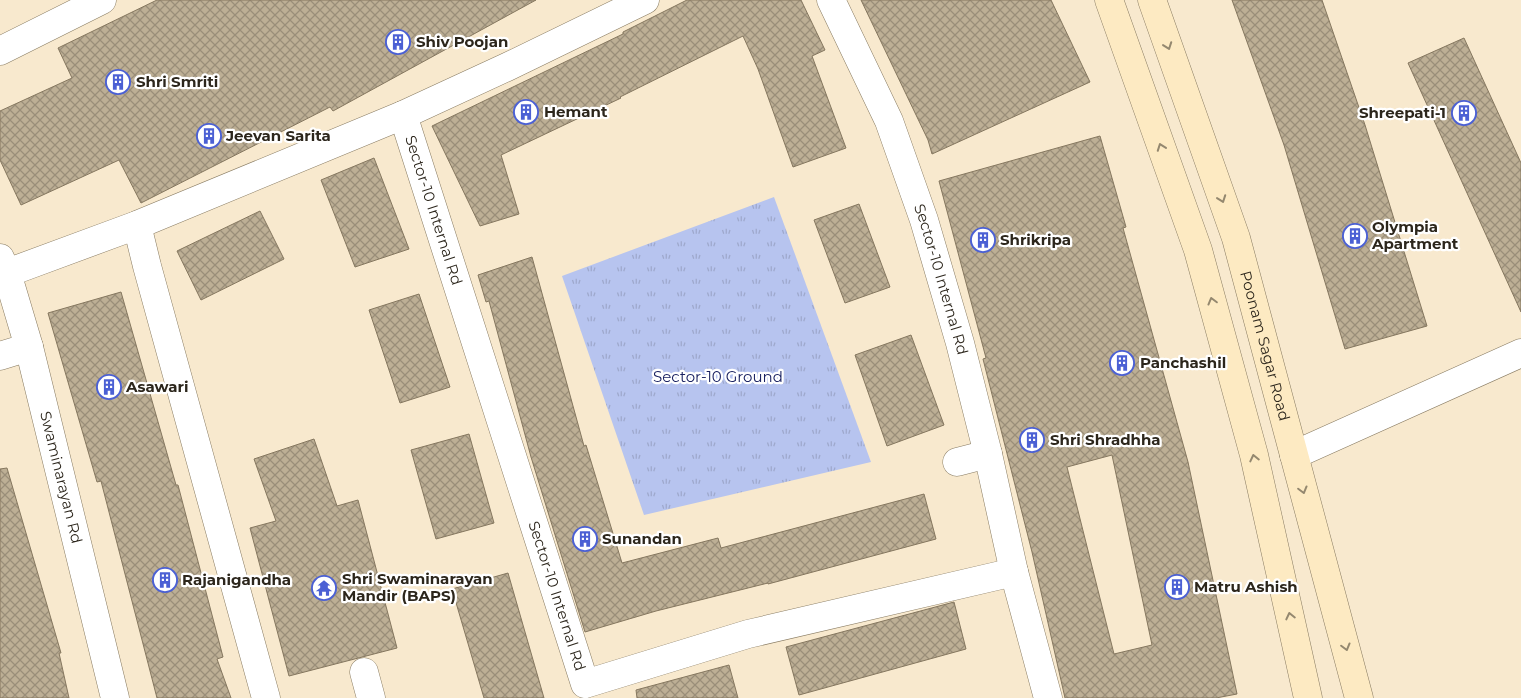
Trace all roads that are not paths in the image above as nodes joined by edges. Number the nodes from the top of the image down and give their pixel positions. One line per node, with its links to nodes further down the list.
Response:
1 (102, 0): 6 (street)
2 (645, 0): 7 (street, Sector-10 Internal Rd)
3 (831, 0): 13 (street, Sector-10 Internal Rd)
4 (1109, 0): 20 (main road, one-way to 4)
5 (1152, 0): 14 (main road, Poonam Sagar Road, one-way to 14)
6 (0, 50)
7 (403, 116): 8 (street, Sector-10 Internal Rd); 16 (street, Sector-10 Internal Rd)
8 (137, 225): 9 (street, Sector-10 Internal Rd); 18 (street)
9 (4, 266): 10 (street, Swaminarayan Rd)
10 (29, 347): 12 (street); 17 (street, Swaminarayan Rd)
11 (1521, 354): 14 (street)
12 (0, 356)
13 (988, 454): 15 (street); 16 (street, Sector-10 Internal Rd)
14 (1294, 455): 21 (main road, Poonam Sagar Road, one-way to 21)
15 (957, 462)
16 (1014, 572): 19 (street, Sector-10 Internal Rd)
17 (115, 698)
18 (266, 698)
19 (1048, 698)
20 (1308, 698)
21 (1359, 698)

